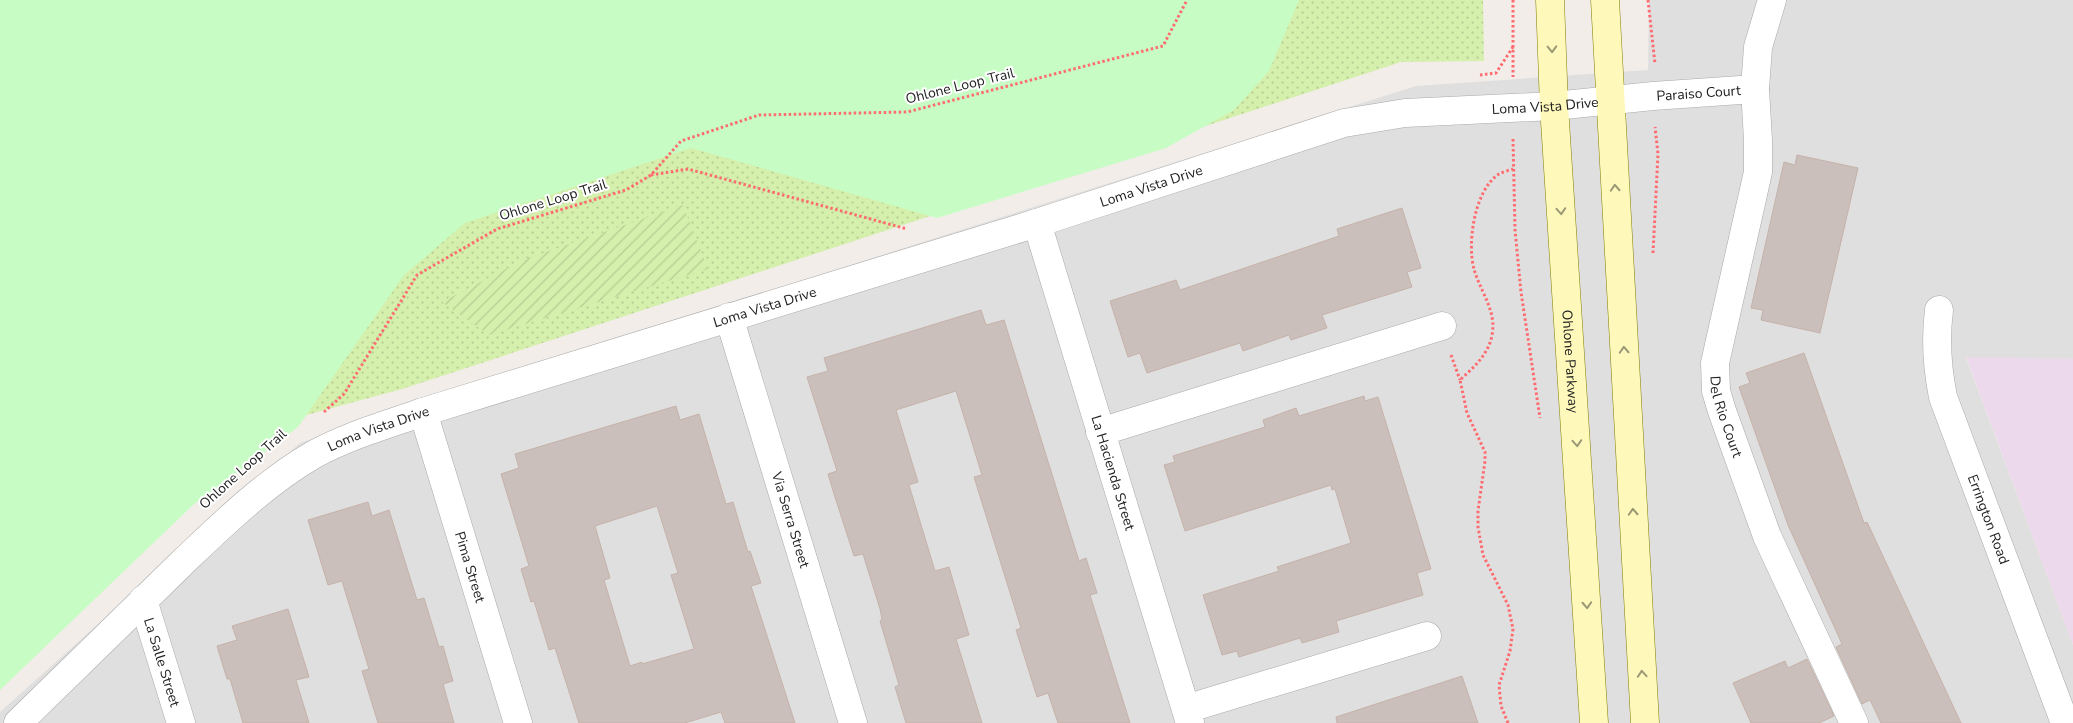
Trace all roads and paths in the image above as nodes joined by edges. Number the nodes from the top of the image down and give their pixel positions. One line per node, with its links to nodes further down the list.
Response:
1 (1187, 0): 10 (path, Ohlone Loop Trail)
2 (1550, 0): 9 (street, Ohlone Parkway, one-way to 9)
3 (1606, 0): 8 (street)
4 (1772, 0): 7 (street, Paraiso Court)
5 (1513, 47): 6 (path)
6 (1477, 76)
7 (1755, 89): 8 (street, Paraiso Court); 30 (street, Del Rio Court)
8 (1611, 101): 9 (street, Loma Vista Drive); 29 (street, one-way to 8)
9 (1554, 106): 11 (street, Loma Vista Drive); 28 (street, Ohlone Parkway, one-way to 28)
10 (651, 175): 12 (path); 17 (path, Ohlone Loop Trail)
11 (1037, 223): 14 (street, Loma Vista Drive); 19 (street, La Hacienda Street)
12 (914, 230)
13 (1939, 310): 31 (street, Errington Road)
14 (729, 317): 16 (street, Loma Vista Drive); 26 (street, Via Serra Street)
15 (1442, 326): 19 (street)
16 (422, 412): 20 (street, Loma Vista Drive); 25 (street, Pima Street)
17 (322, 414)
18 (1540, 419): 27 (path)
19 (1100, 432): 22 (street, La Hacienda Street)
20 (143, 600): 23 (street, Loma Vista Drive); 24 (street, La Salle Street)
21 (1427, 636): 22 (street)
22 (1188, 716)
23 (18, 723)
24 (182, 723)
25 (518, 723)
26 (853, 723)
27 (1508, 723)
28 (1594, 723)
29 (1645, 723)
30 (1854, 723)
31 (2065, 723)

